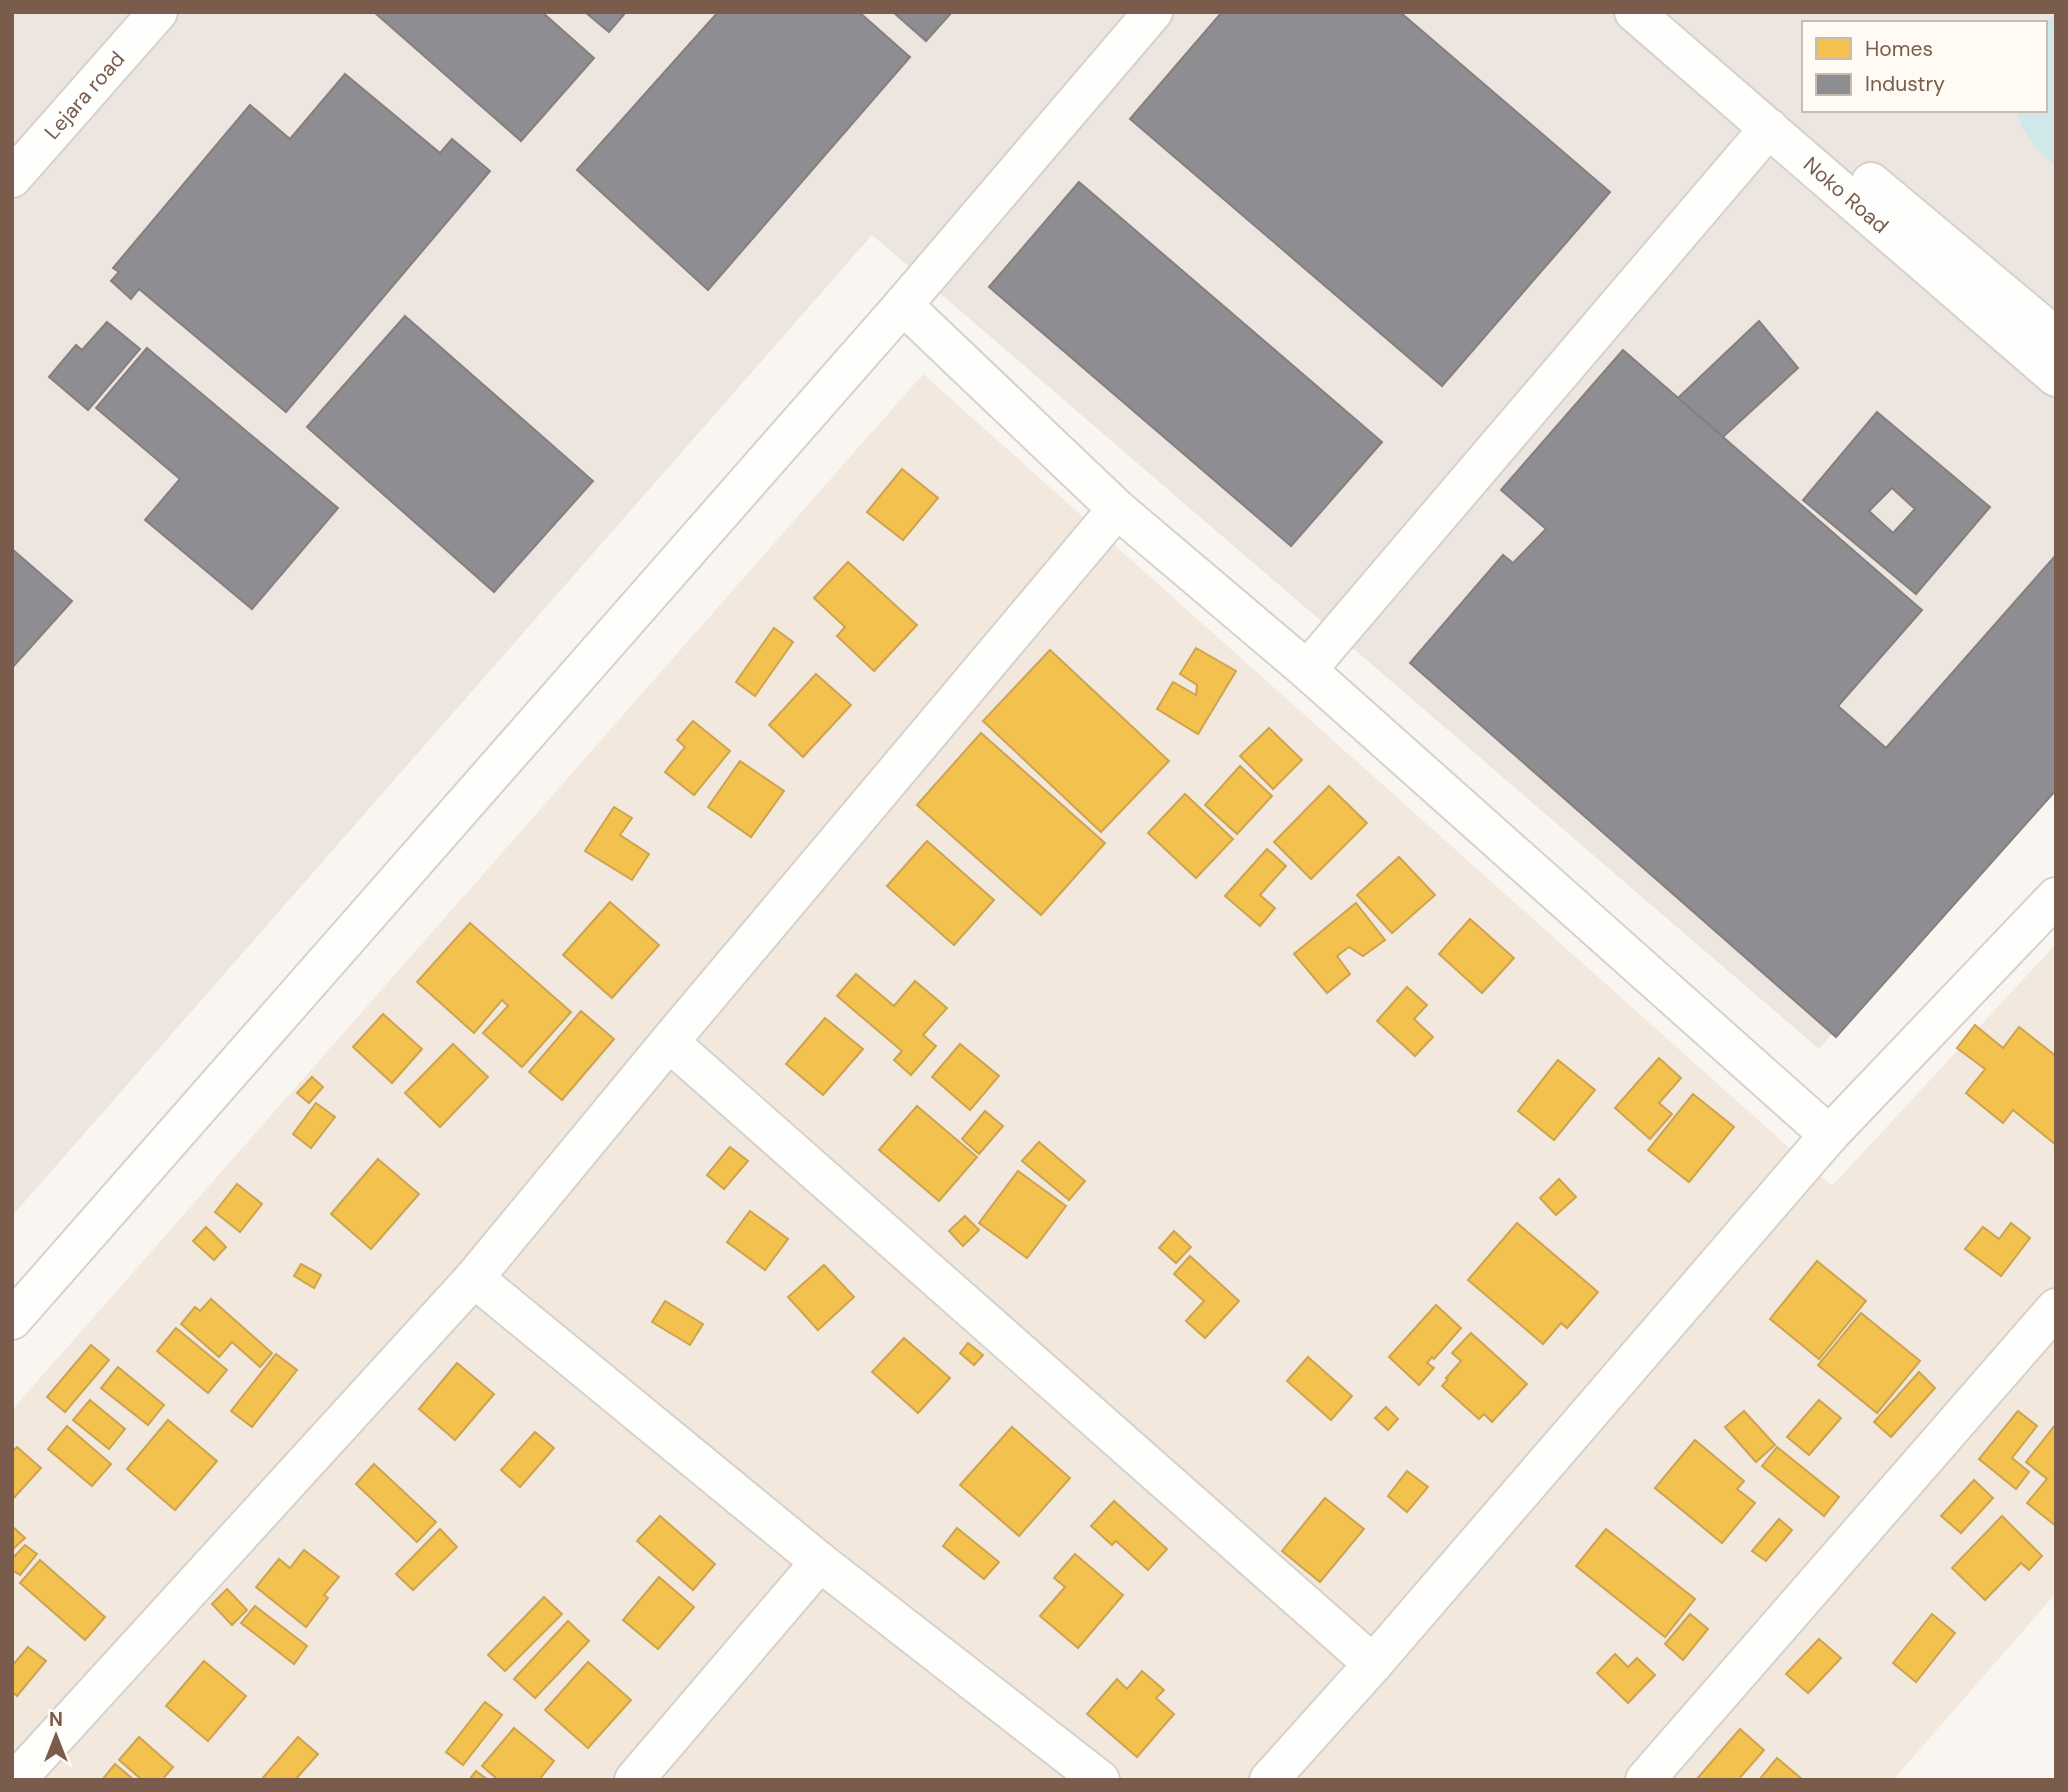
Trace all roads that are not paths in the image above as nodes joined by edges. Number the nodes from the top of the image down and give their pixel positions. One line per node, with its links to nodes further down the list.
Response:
1 (158, 12): 6 (street, Lejara road)
2 (1153, 12): 7 (street)
3 (1634, 12): 5 (street, Noko Road)
4 (1673, 12): 8 (street)
5 (1769, 128): 9 (street, Noko Road); 11 (street)
6 (12, 178)
7 (903, 305): 10 (street); 17 (street)
8 (2056, 337)
9 (2056, 377)
10 (1117, 509): 11 (street); 13 (street)
11 (1307, 670): 14 (street)
12 (2056, 897): 14 (street)
13 (669, 1042): 15 (street); 19 (street)
14 (1829, 1135): 19 (street)
15 (474, 1278): 18 (street); 20 (street)
16 (2056, 1308): 24 (street)
17 (12, 1320)
18 (820, 1562): 21 (street); 22 (street)
19 (1373, 1664): 23 (street)
20 (16, 1780)
21 (634, 1780)
22 (1100, 1780)
23 (1269, 1780)
24 (1645, 1780)

